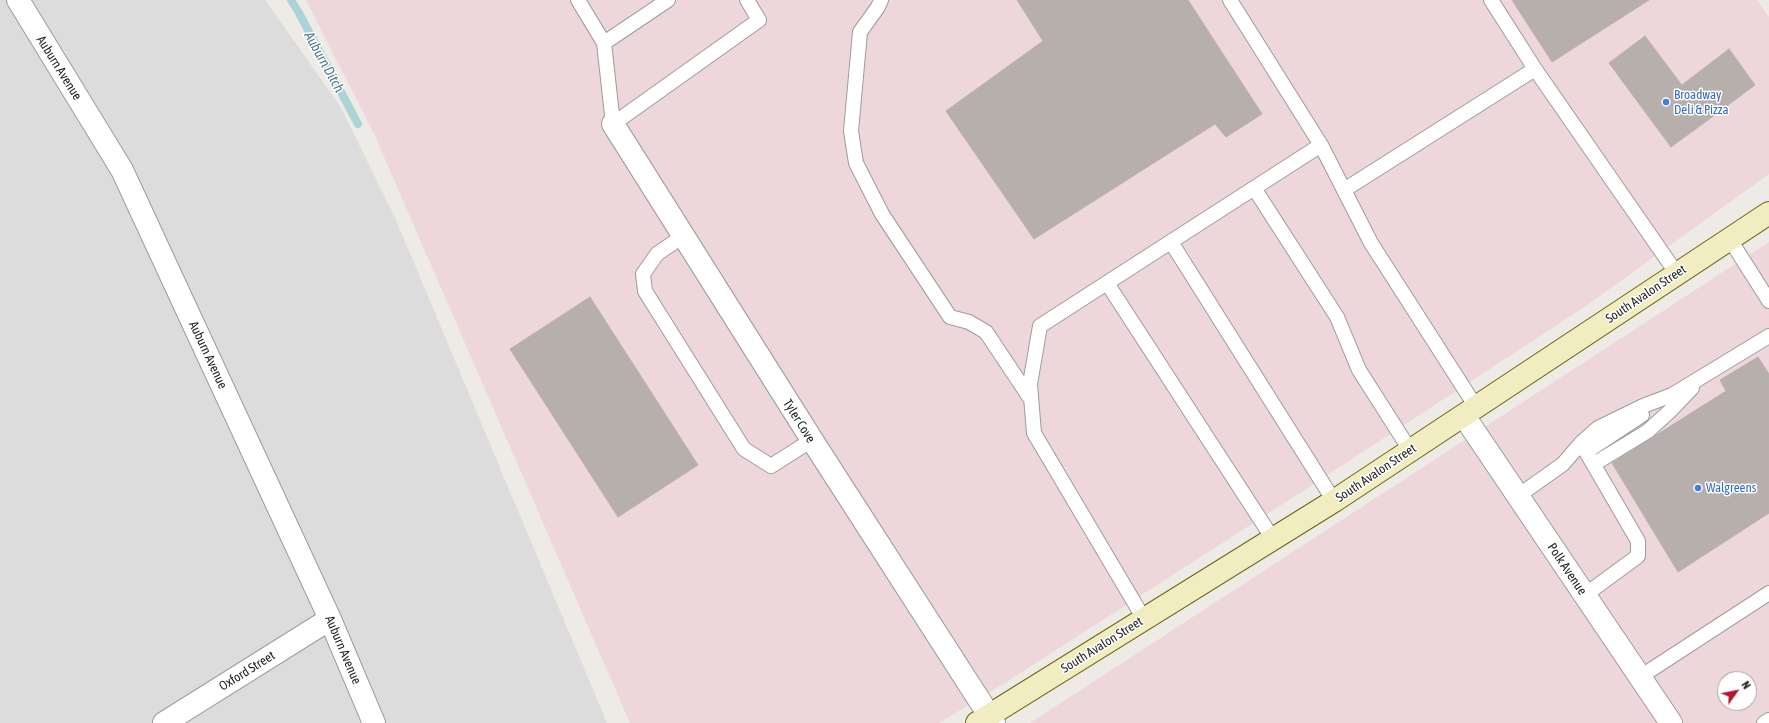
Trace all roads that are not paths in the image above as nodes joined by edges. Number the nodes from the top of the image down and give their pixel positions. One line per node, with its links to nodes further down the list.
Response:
1 (18, 0): 35 (street, Auburn Avenue)
2 (578, 0): 8 (lane)
3 (668, 0): 8 (lane)
4 (747, 0): 10 (lane)
5 (881, 0): 24 (lane)
6 (1230, 0): 11 (lane)
7 (1491, 0): 9 (lane)
8 (604, 43): 10 (lane)
9 (1536, 69): 13 (lane); 18 (lane)
10 (613, 124): 15 (street, Tyler Cove)
11 (1321, 145): 12 (lane); 13 (lane)
12 (1254, 188): 17 (lane); 28 (lane)
13 (1344, 190): 25 (lane)
14 (1769, 213): 16 (street, South Avalon Street)
15 (683, 236): 26 (street, Tyler Cove); 26 (lane)
16 (1730, 238): 18 (street, South Avalon Street); 20 (lane)
17 (1171, 242): 19 (lane); 31 (lane)
18 (1677, 274): 25 (street, South Avalon Street)
19 (1107, 283): 24 (lane); 32 (lane)
20 (1769, 301)
21 (1769, 336): 22 (lane)
22 (1703, 376): 23 (lane); 29 (lane)
23 (1672, 395): 27 (lane); 27 (lane)
24 (1031, 400): 36 (lane)
25 (1470, 411): 28 (street, South Avalon Street); 30 (street, Polk Avenue)
26 (812, 440): 38 (street, Tyler Cove)
27 (1584, 448): 29 (lane); 30 (lane)
28 (1410, 450): 31 (street, South Avalon Street)
29 (1594, 464): 34 (lane)
30 (1518, 496): 34 (street, Polk Avenue)
31 (1334, 501): 32 (street, South Avalon Street)
32 (1274, 539): 36 (street, South Avalon Street)
33 (1769, 593): 37 (lane)
34 (1585, 595): 37 (street, Polk Avenue)
35 (330, 618): 40 (street, Oxford Street); 41 (street, Auburn Avenue)
36 (1144, 619): 38 (street, South Avalon Street)
37 (1640, 677): 42 (street, Polk Avenue)
38 (987, 720)
39 (1769, 720): 43 (lane)
40 (164, 723)
41 (374, 723)
42 (1671, 723)
43 (1764, 723)

